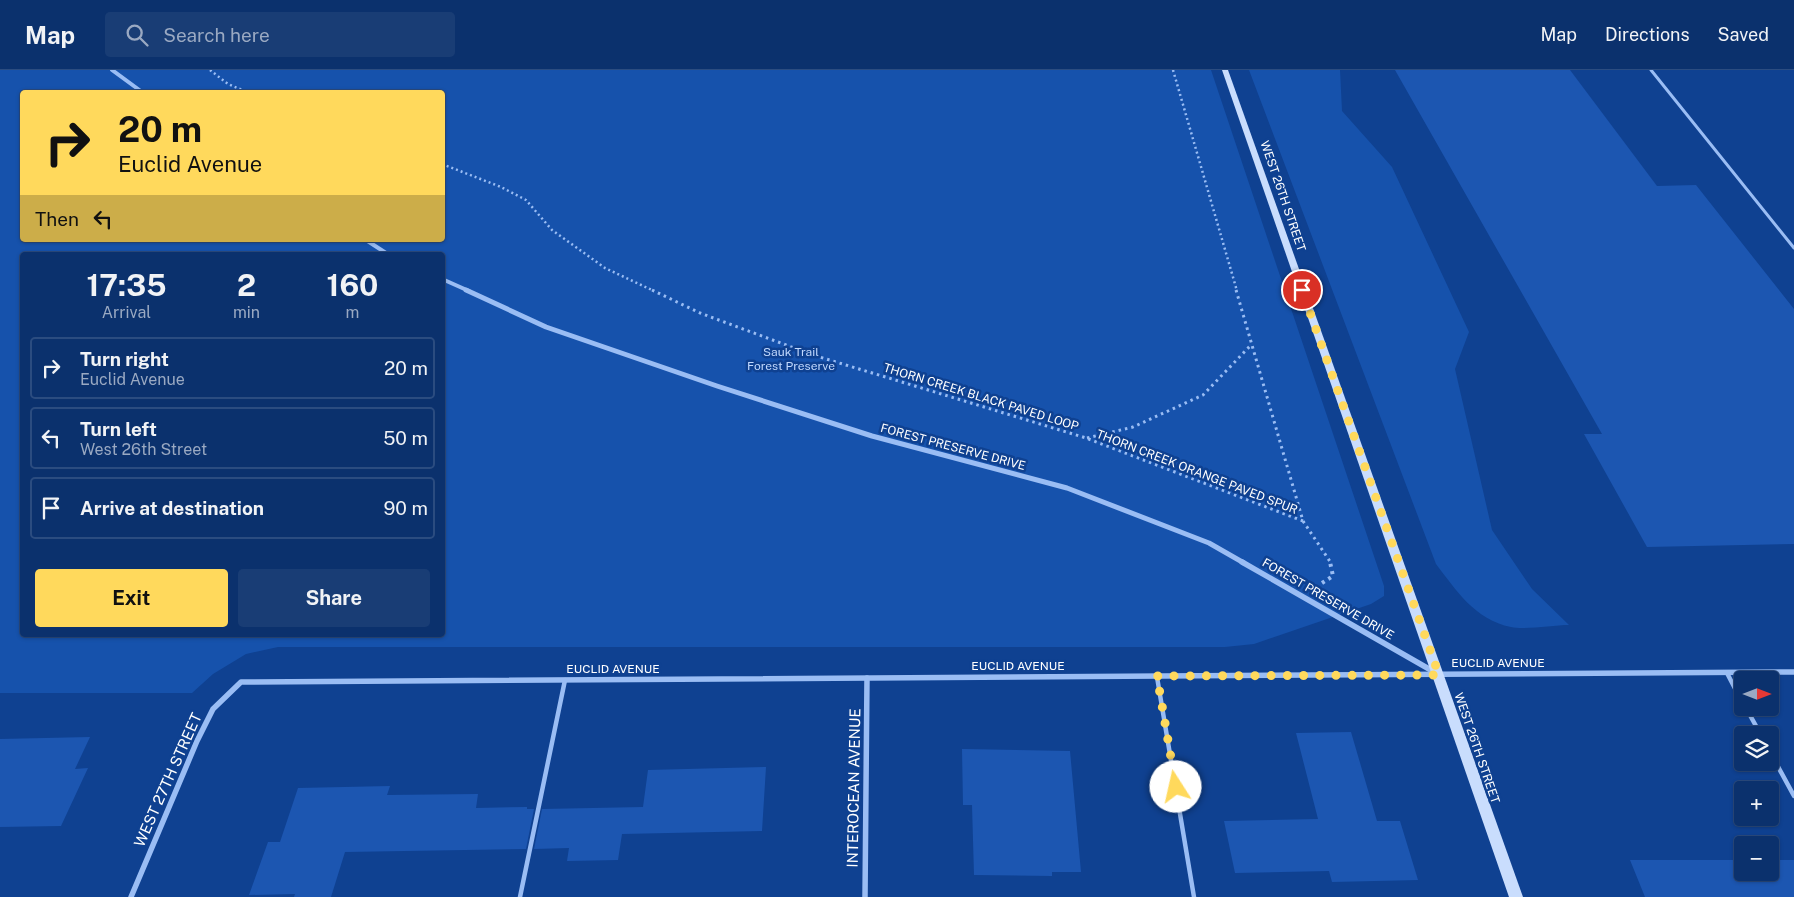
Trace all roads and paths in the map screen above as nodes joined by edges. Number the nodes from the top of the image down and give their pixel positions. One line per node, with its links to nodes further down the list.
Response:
1 (112, 70): 6 (street)
2 (210, 70): 7 (path)
3 (1173, 70): 13 (path)
4 (1225, 70): 19 (street, WEST 26TH STREET)
5 (1651, 70): 10 (lane)
6 (139, 90)
7 (243, 90)
8 (445, 165): 14 (path, THORN CREEK BLACK PAVED LOOP)
9 (369, 242): 11 (street)
10 (1794, 248)
11 (384, 252)
12 (445, 280): 19 (street, FOREST PRESERVE DRIVE)
13 (1252, 345): 14 (path, THORN CREEK BLACK PAVED LOOP); 15 (path, THORN CREEK ORANGE PAVED SPUR)
14 (1086, 438): 15 (path, THORN CREEK ORANGE PAVED SPUR)
15 (1303, 522): 16 (path, THORN CREEK ORANGE PAVED SPUR)
16 (1321, 583)
17 (1794, 672): 18 (street, EUCLID AVENUE)
18 (1727, 673): 19 (street, EUCLID AVENUE); 24 (lane)
19 (1439, 675): 20 (street, EUCLID AVENUE); 31 (street, WEST 26TH STREET)
20 (1157, 676): 21 (street, EUCLID AVENUE); 30 (lane)
21 (868, 678): 22 (street, EUCLID AVENUE); 29 (street, INTEROCEAN AVENUE)
22 (565, 680): 23 (street, EUCLID AVENUE); 28 (lane)
23 (242, 682): 27 (street, WEST 27TH STREET)
24 (1734, 687)
25 (1779, 768): 26 (lane)
26 (1794, 796)
27 (131, 897)
28 (520, 897)
29 (864, 897)
30 (1194, 897)
31 (1516, 897)

